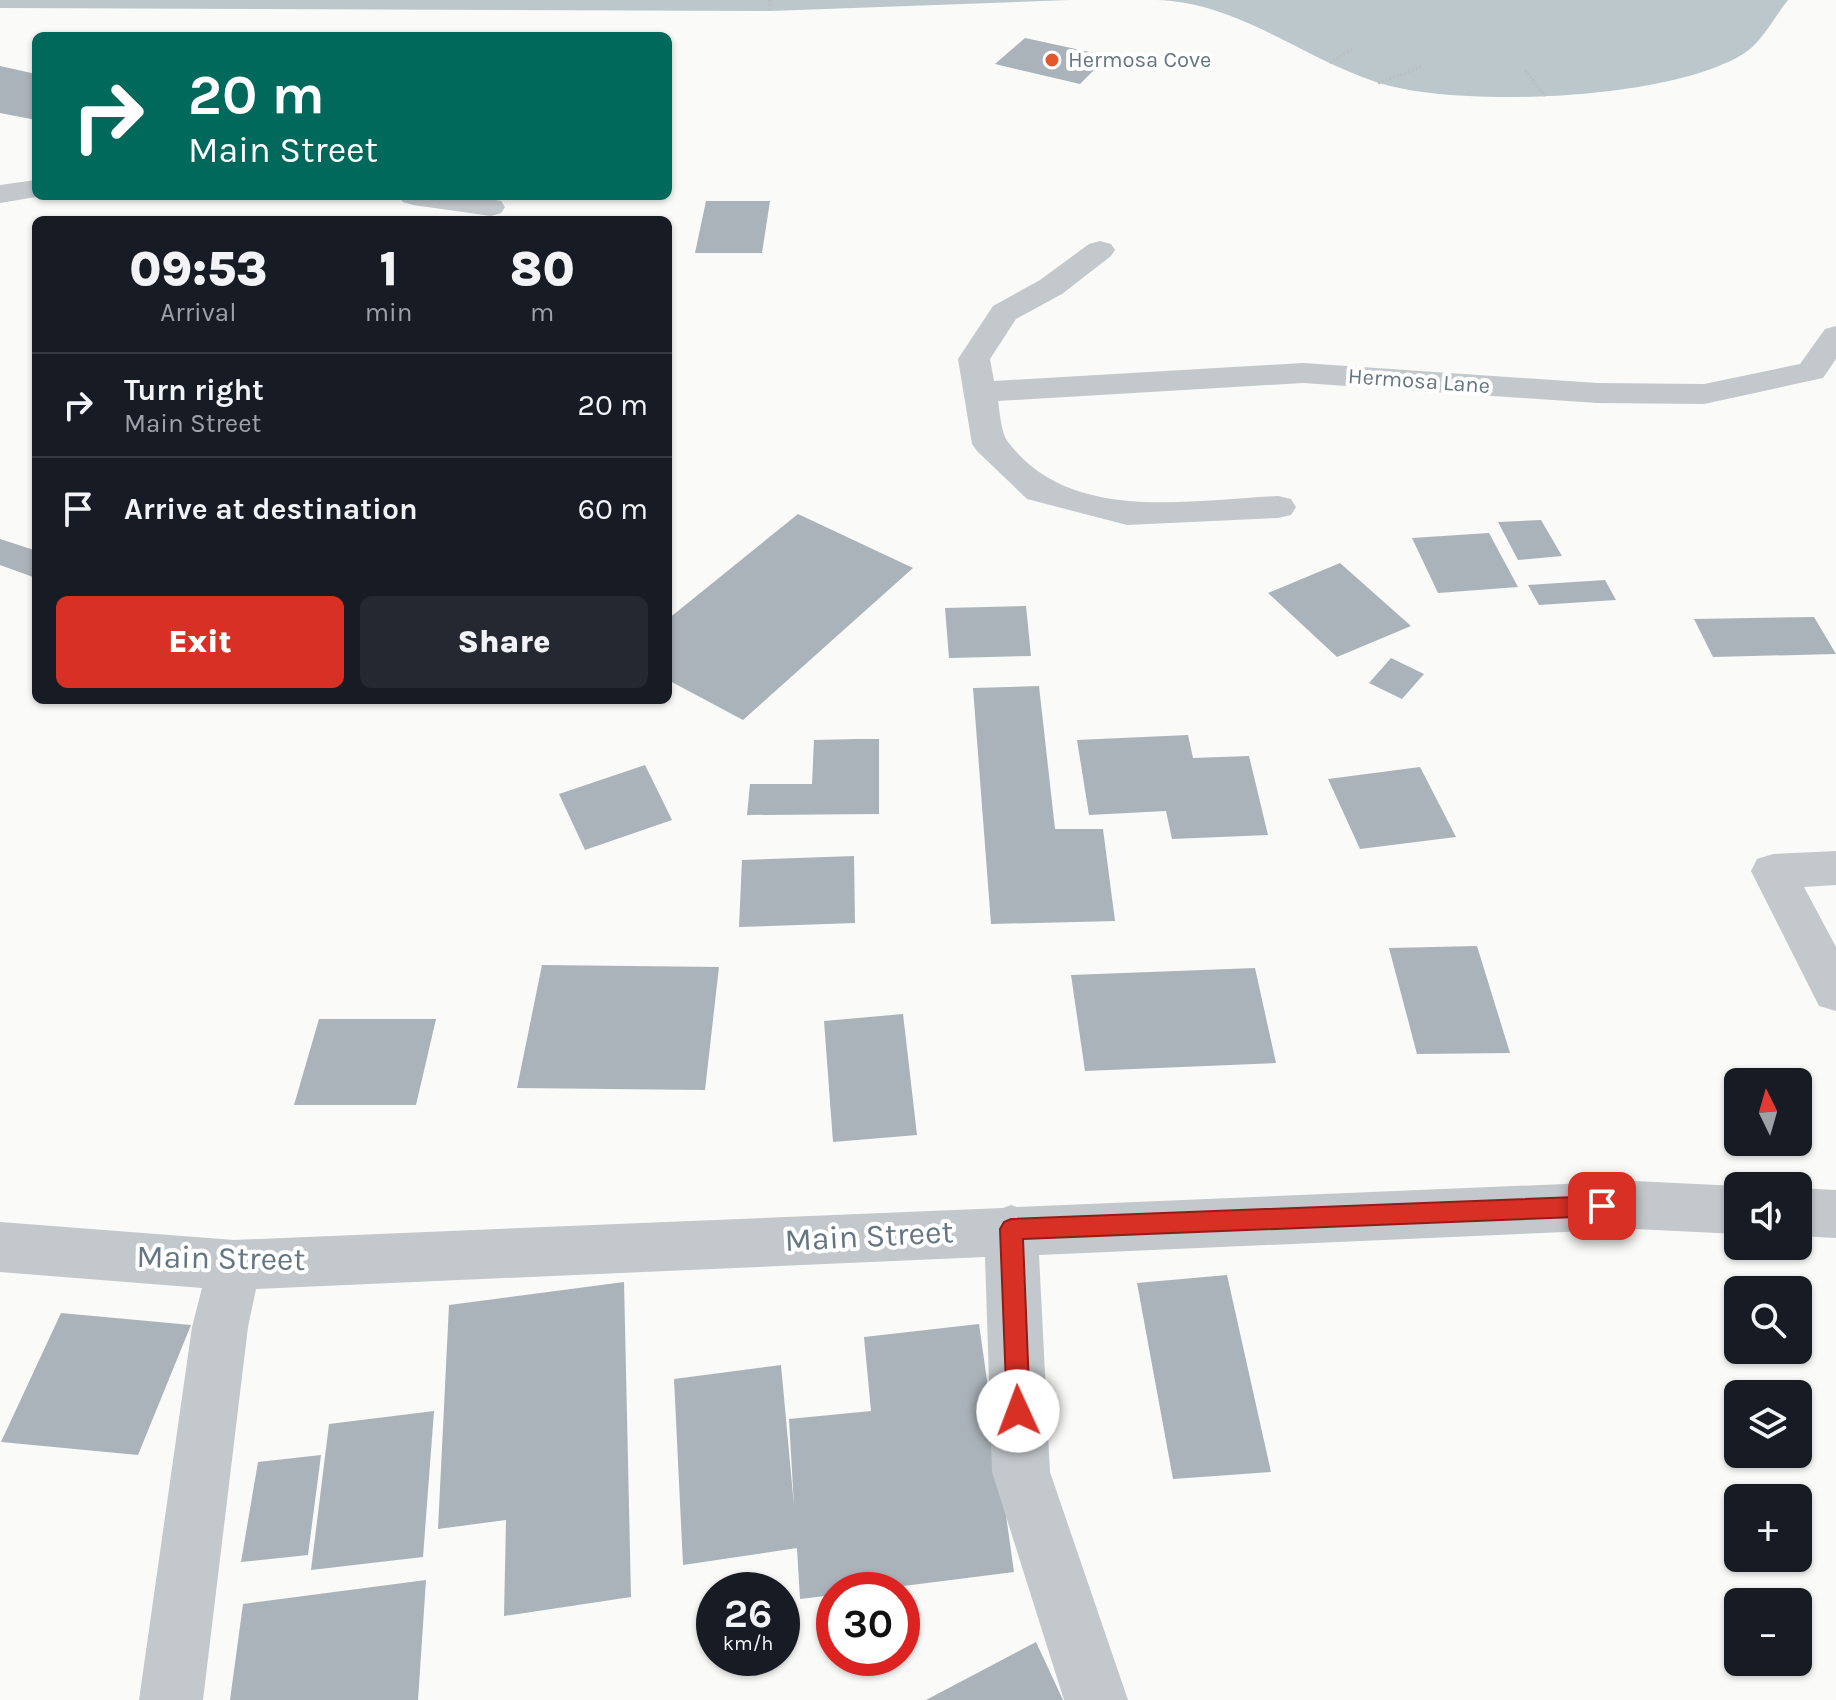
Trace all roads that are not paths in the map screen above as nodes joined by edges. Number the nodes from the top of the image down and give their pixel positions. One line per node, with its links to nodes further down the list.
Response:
1 (32, 190): 2 (street)
2 (0, 194)
3 (441, 200): 4 (street)
4 (491, 207)
5 (1100, 250): 7 (street)
6 (1836, 336): 7 (street, Hermosa Lane)
7 (981, 392): 8 (street)
8 (1278, 507)
9 (1836, 868): 10 (street)
10 (1836, 992)
11 (1724, 1209): 14 (street, Main Street)
12 (1812, 1213): 13 (street)
13 (1836, 1214)
14 (1011, 1229): 16 (street, Main Street); 18 (street)
15 (0, 1247): 16 (street, Main Street)
16 (234, 1265): 17 (street)
17 (171, 1700)
18 (1096, 1700)

